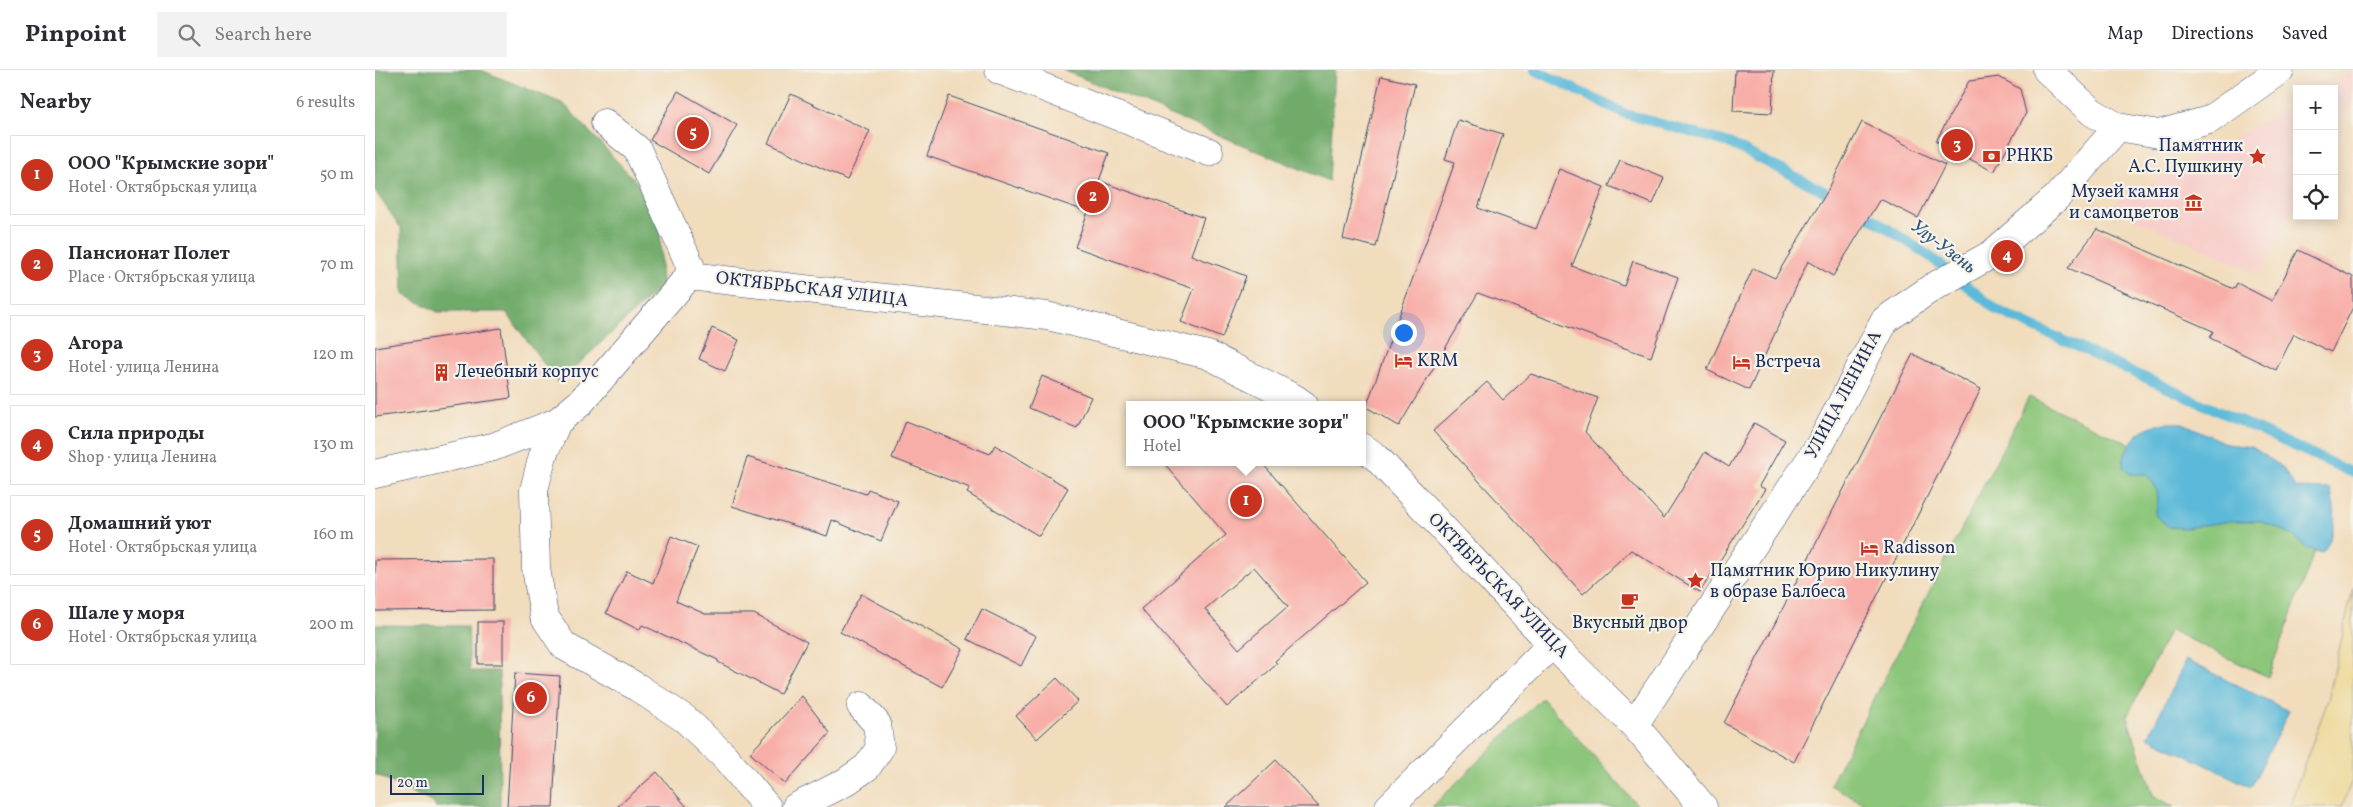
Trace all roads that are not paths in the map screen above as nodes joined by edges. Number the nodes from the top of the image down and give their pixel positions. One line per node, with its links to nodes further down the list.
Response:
1 (999, 70): 6 (street)
2 (2047, 70): 5 (street)
3 (2280, 70): 5 (street)
4 (605, 123): 7 (street)
5 (2118, 128): 14 (street, УЛИЦА ЛЕНИНА)
6 (1209, 152)
7 (689, 276): 8 (street, ОКТЯБРЬСКАЯ УЛИЦА); 9 (street)
8 (1298, 401)
9 (557, 422): 11 (street); 15 (street)
10 (1366, 450): 12 (street, ОКТЯБРЬСКАЯ УЛИЦА)
11 (375, 474)
12 (1552, 644): 14 (street, ОКТЯБРЬСКАЯ УЛИЦА); 17 (street)
13 (861, 706): 16 (street)
14 (1634, 725): 18 (street, ОКТЯБРЬСКАЯ УЛИЦА)
15 (767, 807)
16 (795, 807)
17 (1389, 807)
18 (1703, 807)

